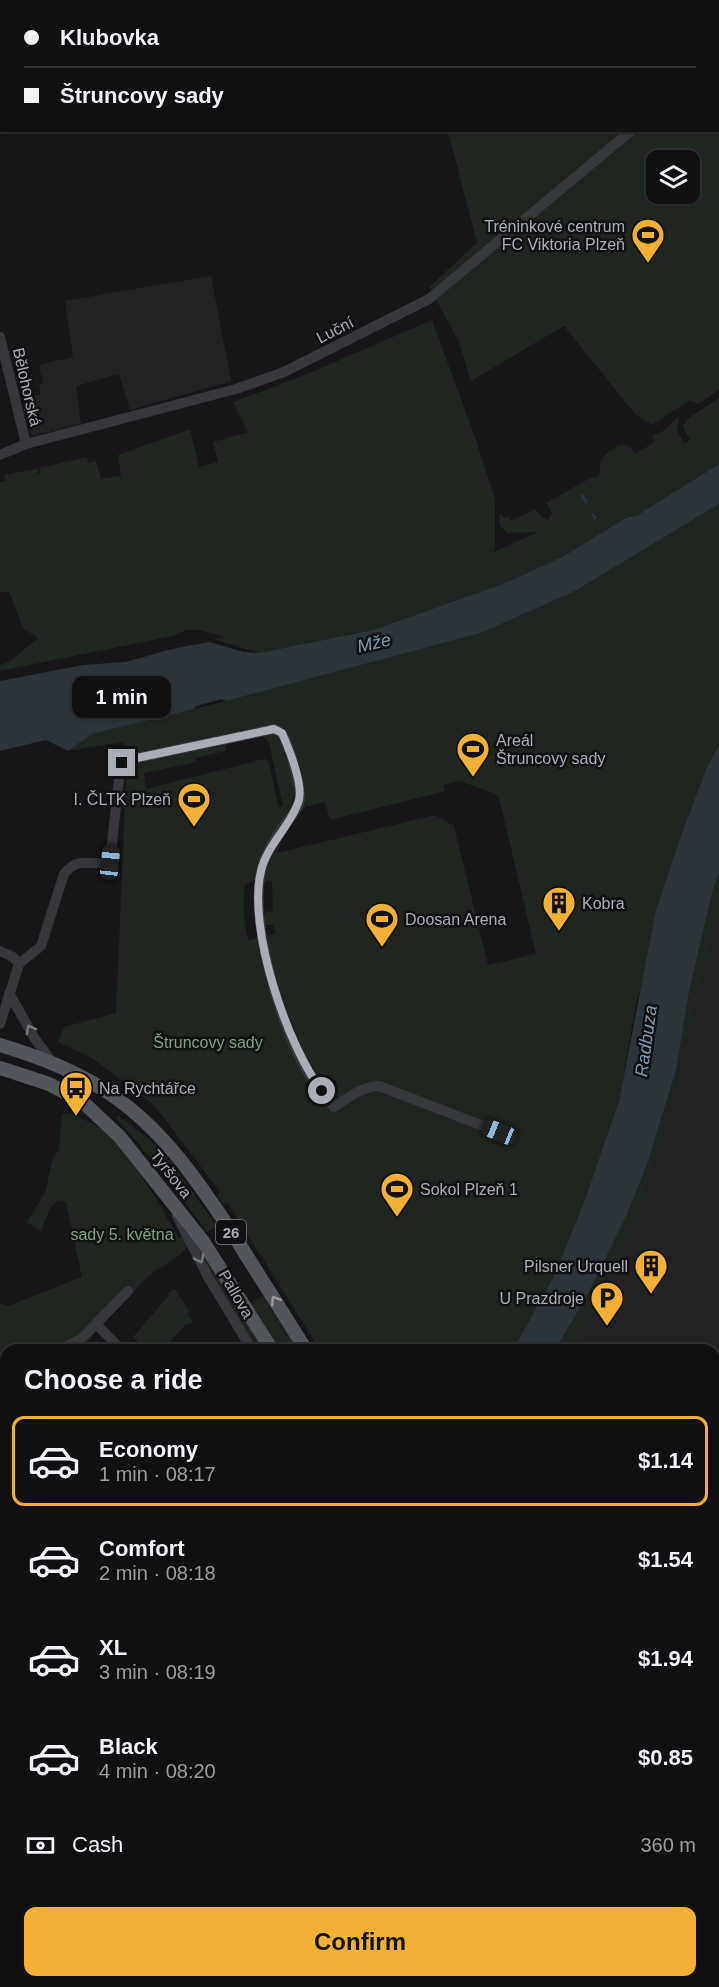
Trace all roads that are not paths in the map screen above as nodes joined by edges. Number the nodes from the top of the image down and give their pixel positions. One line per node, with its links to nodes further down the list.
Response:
1 (630, 132): 3 (street, Luční)
2 (0, 338): 3 (street, Bělohorská)
3 (26, 444): 4 (street, Luční)
4 (0, 455)
5 (0, 951): 6 (street)
6 (19, 964): 7 (street); 12 (street)
7 (9, 993): 8 (street); 10 (street, Tyršova, one-way to 7)
8 (0, 1024)
9 (0, 1045): 10 (main road, Tyršova / 26)
10 (53, 1063): 20 (main road, Tyršova / 26, one-way to 10)
11 (0, 1068): 13 (main road, Tyršova / 26)
12 (499, 1132)
13 (162, 1189): 18 (street, Pallova, one-way to 18); 19 (main road, Tyršova / 26)
14 (128, 1291): 15 (street)
15 (96, 1324): 16 (street); 17 (street)
16 (71, 1344)
17 (116, 1344)
18 (248, 1344)
19 (268, 1344)
20 (302, 1344)

